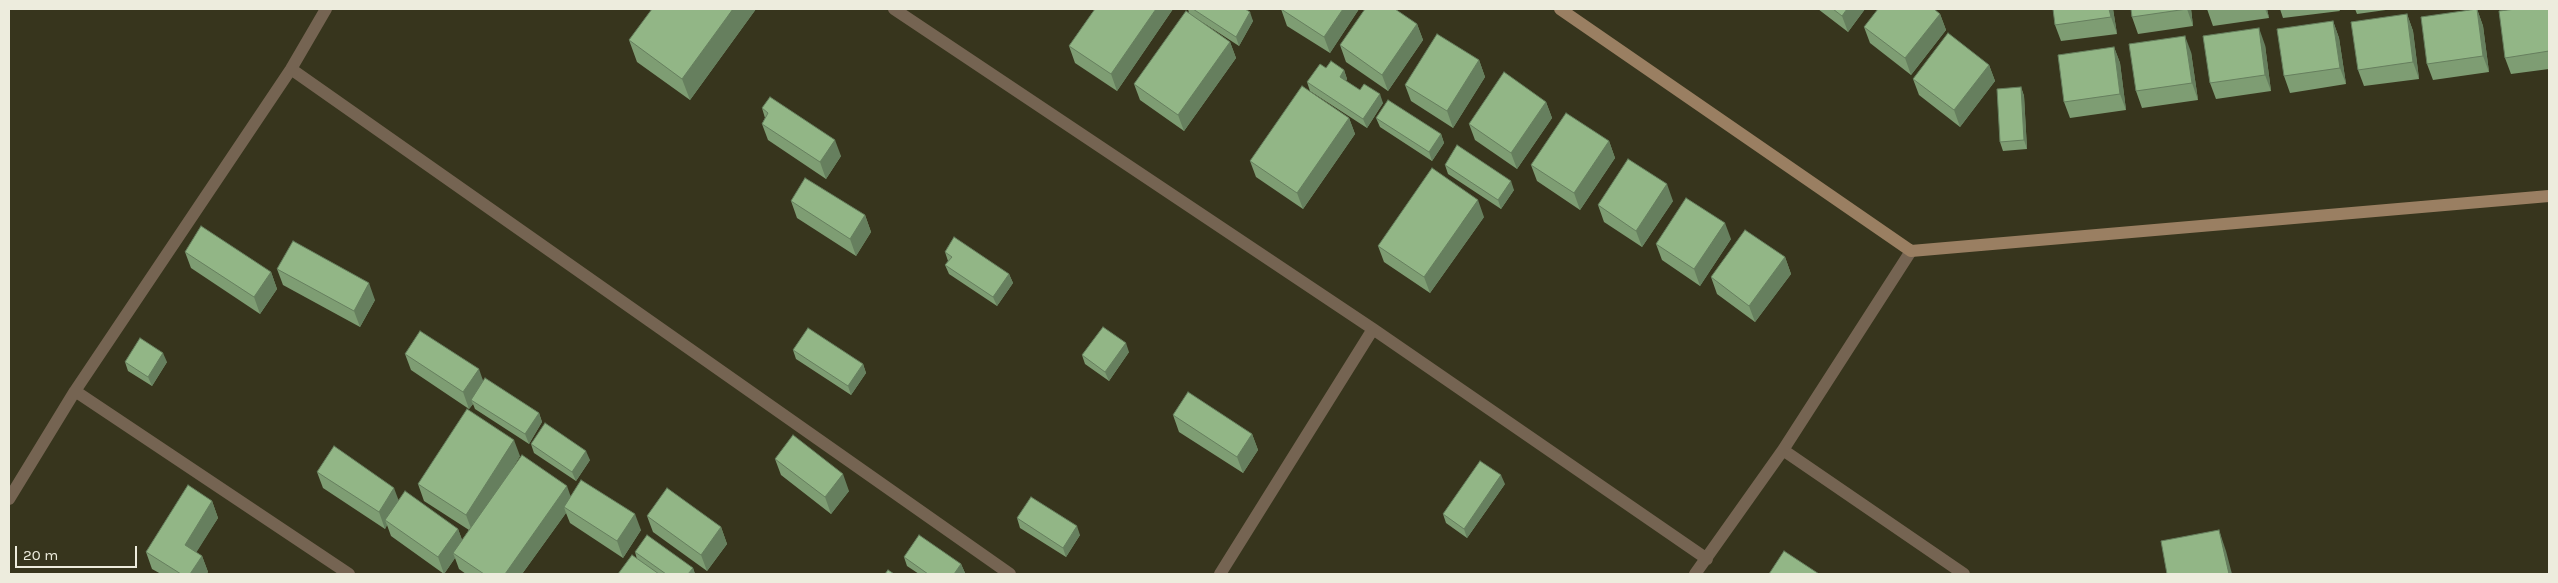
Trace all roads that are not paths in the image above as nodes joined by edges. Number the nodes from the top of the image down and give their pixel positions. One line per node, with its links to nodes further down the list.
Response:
1 (326, 9): 4 (street)
2 (894, 9): 7 (street)
3 (1560, 9): 6 (street)
4 (291, 69): 8 (street); 13 (street)
5 (2549, 196): 6 (street)
6 (1911, 251): 9 (street)
7 (1373, 329): 11 (street); 14 (street)
8 (75, 391): 10 (street); 12 (street)
9 (1783, 450): 11 (street); 16 (street)
10 (9, 499)
11 (1706, 559): 15 (street)
12 (349, 574)
13 (1010, 574)
14 (1220, 574)
15 (1695, 574)
16 (1964, 574)

